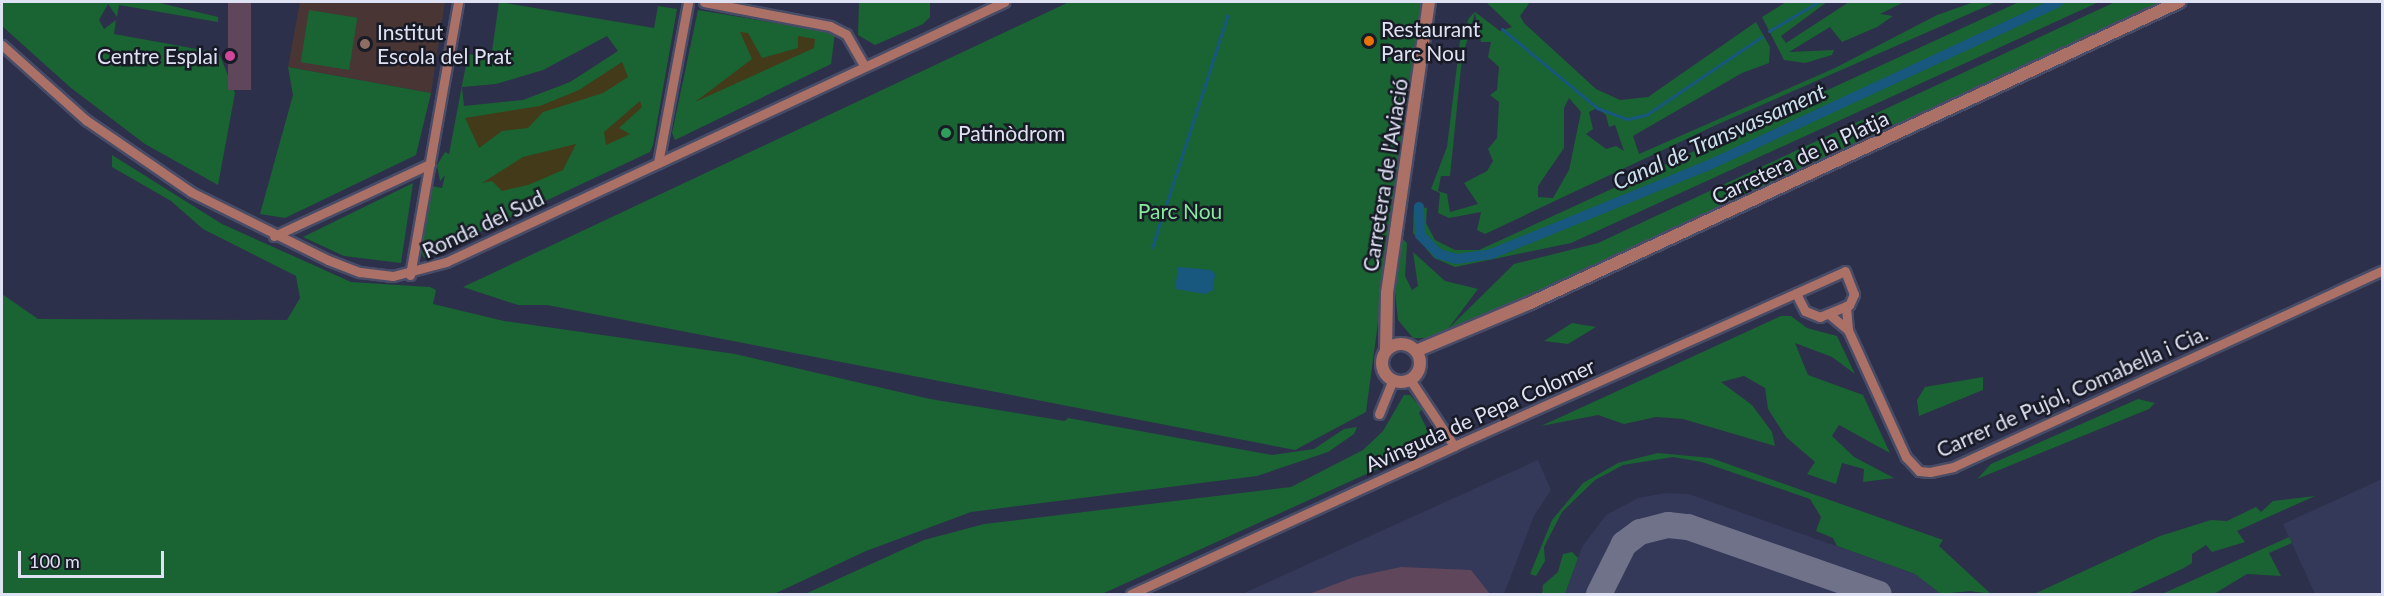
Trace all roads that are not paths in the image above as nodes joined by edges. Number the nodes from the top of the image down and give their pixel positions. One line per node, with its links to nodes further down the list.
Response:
1 (458, 2): 10 (street)
2 (688, 2): 9 (street)
3 (704, 2): 8 (street)
4 (1004, 2): 8 (street, Ronda del Sud)
5 (1430, 2): 18 (street, Carretera de l'Aviació)
6 (2179, 2): 20 (street, Carretera de la Platja)
7 (2, 45): 11 (street, Ronda del Sud)
8 (864, 65): 9 (street, Ronda del Sud)
9 (658, 163): 14 (street, Ronda del Sud)
10 (430, 164): 11 (street); 14 (street)
11 (274, 236): 14 (street, Ronda del Sud)
12 (1845, 271): 15 (street, Avinguda de Pepa Colomer); 16 (street, Carrer de Pujol, Comabella i Cia.)
13 (2382, 271): 19 (street, Carrer de Pujol, Comabella i Cia.)
14 (410, 275)
15 (1796, 293): 17 (street, Carrer de Pujol, Comabella i Cia.); 27 (street, Avinguda de Pepa Colomer)
16 (1846, 306): 17 (street); 19 (street, Carrer de Pujol, Comabella i Cia.)
17 (1829, 314): 19 (street, Carrer de Pujol, Comabella i Cia.)
18 (1389, 320): 21 (street); 22 (street, Carretera de l'Aviació)
19 (1848, 330)
20 (1437, 345): 21 (street, Carretera de la Platja); 23 (street, Carretera de la Platja)
21 (1413, 348): 22 (street); 23 (street)
22 (1386, 351): 24 (street)
23 (1420, 363): 25 (street)
24 (1392, 381): 25 (street); 26 (street)
25 (1411, 381): 27 (street)
26 (1379, 414)
27 (1454, 446): 28 (street, Avinguda de Pepa Colomer)
28 (1131, 594)

